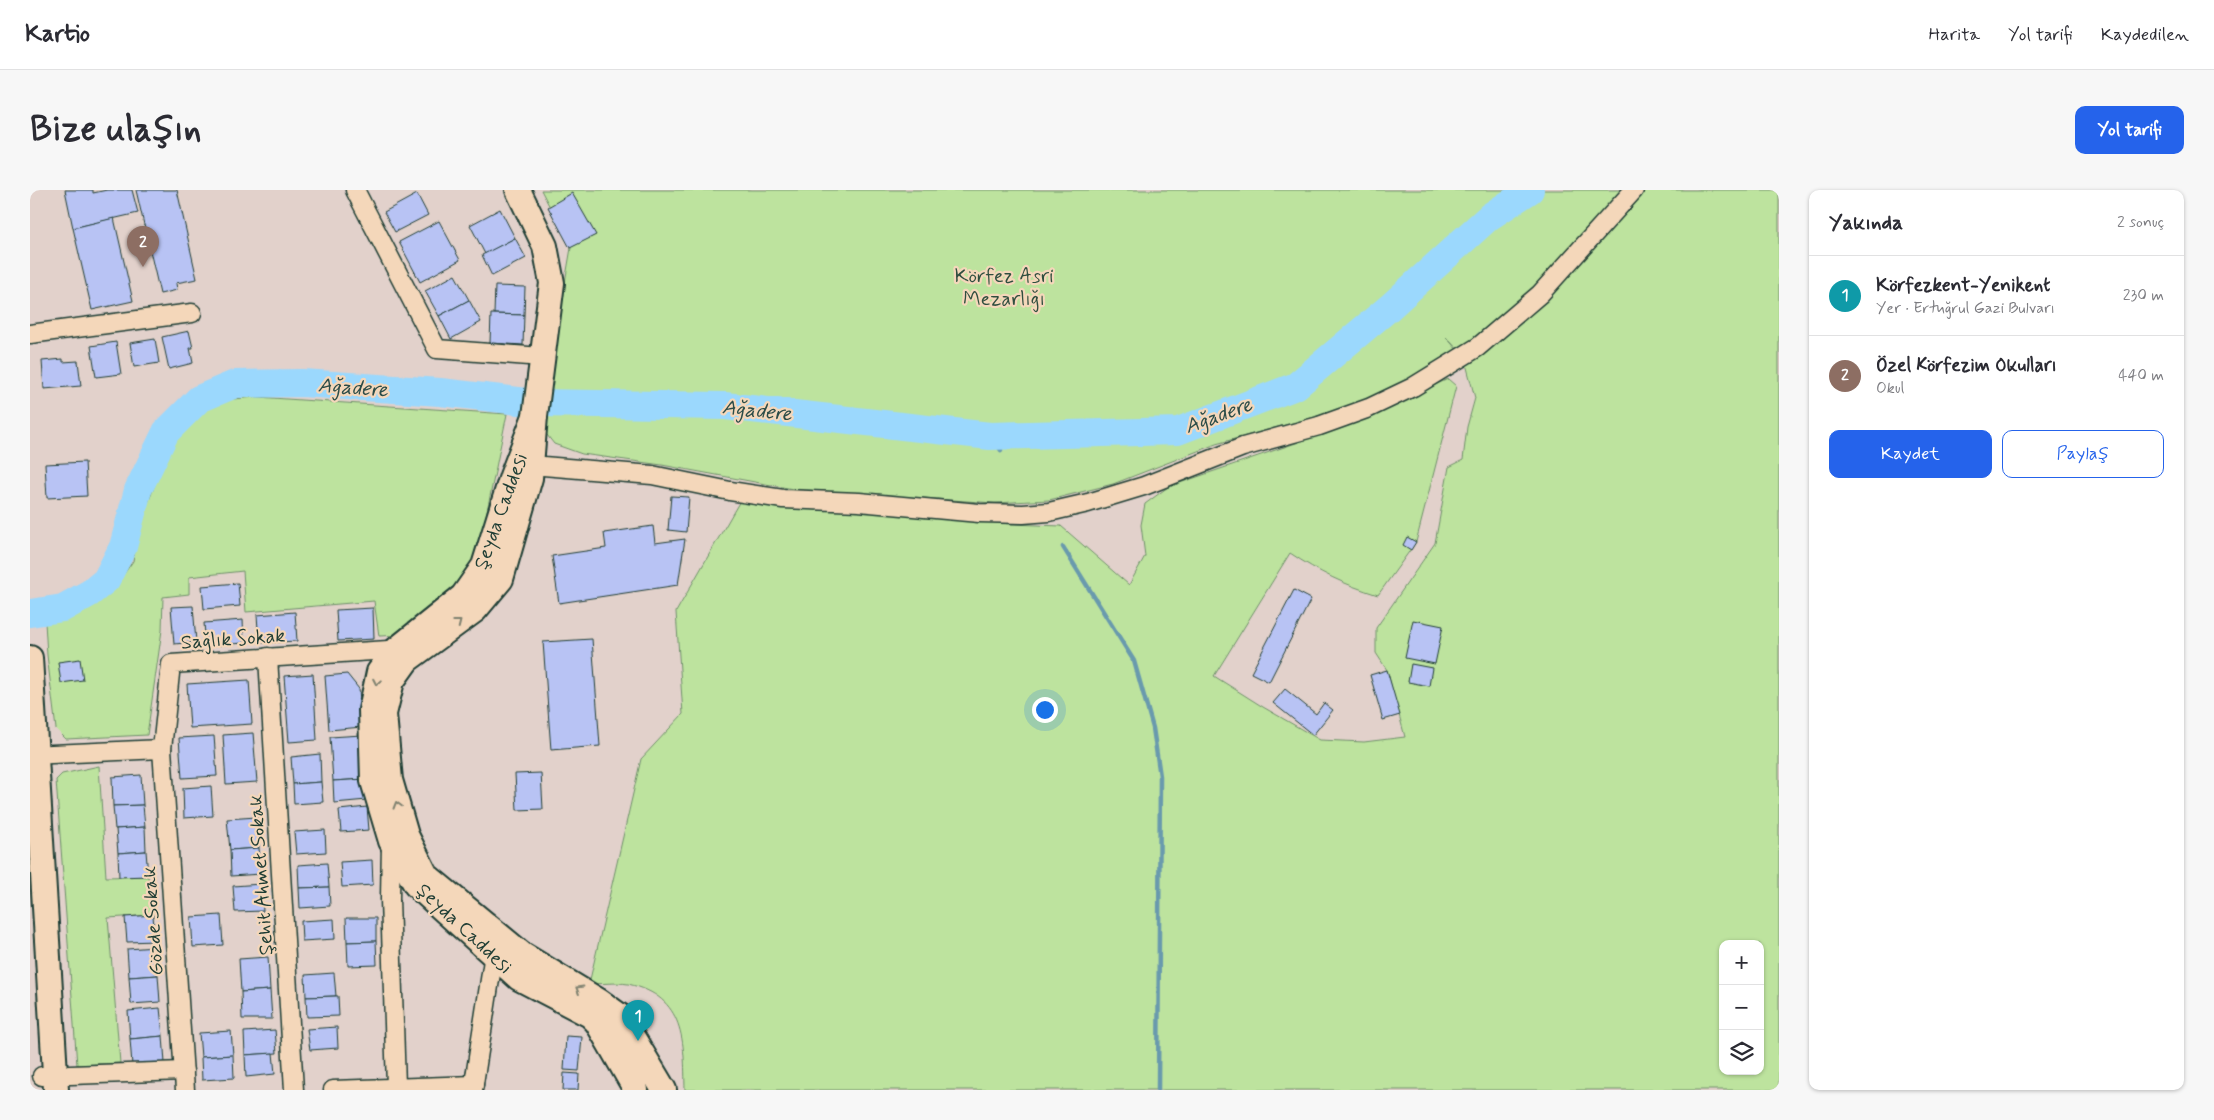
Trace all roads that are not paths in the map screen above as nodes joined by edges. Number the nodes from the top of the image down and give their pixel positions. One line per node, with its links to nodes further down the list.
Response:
1 (356, 190): 6 (street)
2 (518, 190): 6 (main road, Şeyda Caddesi)
3 (1634, 190): 7 (street)
4 (192, 314): 5 (street)
5 (30, 334)
6 (542, 357): 7 (main road, Şeyda Caddesi)
7 (522, 471): 8 (main road, Şeyda Caddesi, one-way to 7); 9 (main road, Şeyda Caddesi)
8 (425, 648): 9 (street, Sağlık Sokak); 14 (main road, Şeyda Caddesi, one-way to 8)
9 (397, 649): 10 (street, Sağlık Sokak); 14 (main road, Şeyda Caddesi, one-way to 14)
10 (268, 657): 12 (street, Sağlık Sokak); 22 (street, Şehit Ahmet Sokak)
11 (30, 658): 13 (main road)
12 (162, 749): 13 (street); 17 (street, Gözde Sokak)
13 (33, 754): 18 (main road)
14 (398, 838): 16 (main road, Şeyda Caddesi); 19 (street)
15 (30, 903): 18 (main road)
16 (496, 945): 20 (street); 24 (main road, Şeyda Caddesi); 25 (main road, Şeyda Caddesi, one-way to 16)
17 (184, 1071): 18 (street); 21 (street, Gözde Sokak)
18 (49, 1083)
19 (396, 1086): 20 (street); 23 (street)
20 (474, 1087)
21 (185, 1090)
22 (294, 1090)
23 (333, 1090)
24 (636, 1090)
25 (664, 1090)

